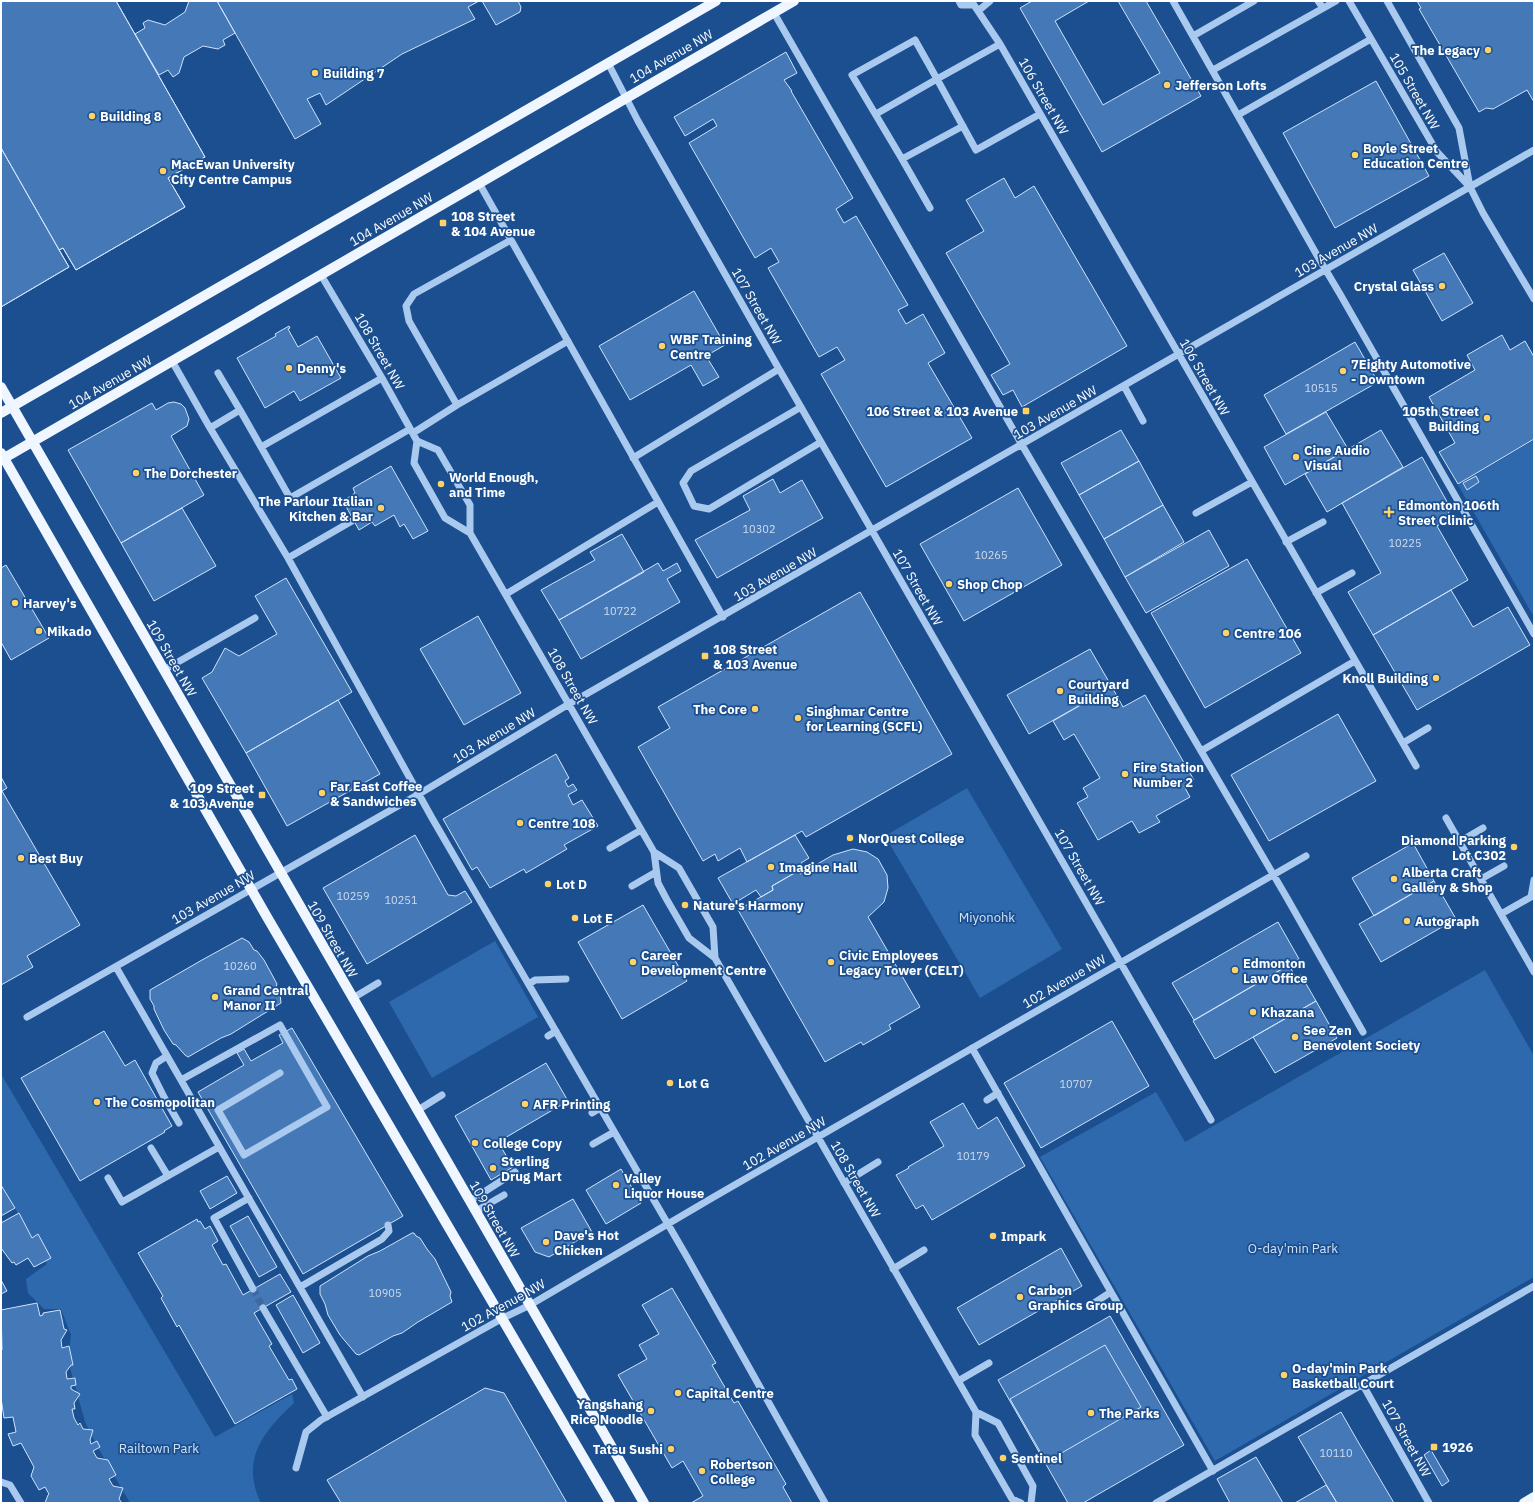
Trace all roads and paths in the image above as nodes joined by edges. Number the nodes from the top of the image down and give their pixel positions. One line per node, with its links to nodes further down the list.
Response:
1 (716, 1): 17 (main road, 104 Avenue NW)
2 (794, 1): 13 (main road, 104 Avenue NW)
3 (959, 1): 11 (street)
4 (990, 1): 11 (street)
5 (1173, 1): 14 (street)
6 (1254, 1): 14 (street)
7 (1318, 1): 12 (street)
8 (1336, 1): 12 (street)
9 (1349, 1): 15 (street, 105 Street NW)
10 (1387, 1): 28 (street, 105 Street NW)
11 (977, 5): 16 (street, 106 Street NW)
12 (1323, 8): 18 (street)
13 (774, 12): 20 (main road, 104 Avenue NW); 53 (street)
14 (1193, 36): 18 (street)
15 (1371, 39): 23 (street); 28 (street, 105 Street NW)
16 (1000, 44): 19 (street); 22 (street, 106 Street NW)
17 (608, 63): 20 (street, 107 Street NW); 43 (main road, 104 Avenue NW)
18 (1213, 70): 23 (street)
19 (938, 79): 21 (street); 21 (street); 24 (street)
20 (626, 97): 27 (main road, 104 Avenue NW); 37 (street, 107 Street NW)
21 (876, 114): 26 (street)
22 (1040, 114): 24 (street); 35 (street, 106 Street NW)
23 (1238, 115): 31 (street)
24 (963, 126): 26 (street)
25 (1534, 150): 28 (street, 103 Avenue NW)
26 (902, 159): 29 (street)
27 (479, 183): 30 (street); 32 (main road, 104 Avenue NW)
28 (1470, 187): 31 (street, 103 Avenue NW); 33 (street, 105 Street NW)
29 (930, 208)
30 (511, 240): 34 (street); 42 (street)
31 (1326, 270): 35 (street, 103 Avenue NW); 71 (street)
32 (321, 275): 36 (main road, 104 Avenue NW); 39 (street, 108 Street NW)
33 (1534, 299)
34 (568, 341): 42 (street); 56 (street)
35 (1179, 355): 40 (street, 103 Avenue NW); 57 (street, 106 Street NW)
36 (172, 361): 48 (street); 51 (main road, 104 Avenue NW)
37 (779, 369): 44 (street, 107 Street NW); 56 (street)
38 (218, 373): 45 (street)
39 (382, 378): 49 (street, 108 Street NW); 54 (street)
40 (1124, 386): 47 (street); 53 (street, 103 Avenue NW)
41 (1, 387): 43 (main road, 109 Street NW)
42 (457, 405): 49 (street)
43 (12, 407): 46 (main road, 104 Avenue NW); 51 (main road, 109 Street NW)
44 (801, 408): 52 (street, 107 Street NW); 52 (street)
45 (240, 410): 48 (street); 54 (street)
46 (1, 413)
47 (1144, 421)
48 (210, 428): 65 (street)
49 (412, 431): 50 (street, 108 Street NW); 54 (street)
50 (417, 441): 63 (street); 63 (street, 108 Street NW)
51 (32, 442): 55 (main road, 104 Avenue NW); 73 (main road, 109 Street NW)
52 (821, 442): 62 (street, 107 Street NW)
53 (1022, 445): 62 (street, 103 Avenue NW); 77 (street)
54 (261, 447)
55 (2, 457): 94 (main road)
56 (633, 458): 58 (street)
57 (1252, 482): 59 (street); 64 (street, 106 Street NW)
58 (658, 502): 68 (street); 69 (street)
59 (1196, 513)
60 (352, 521): 65 (street)
61 (1323, 522): 64 (street)
62 (872, 531): 69 (street, 103 Avenue NW); 99 (street, 107 Street NW)
63 (470, 533): 68 (street, 108 Street NW)
64 (1286, 542): 67 (street, 106 Street NW)
65 (288, 558): 79 (street)
66 (1352, 573): 67 (street)
67 (1316, 593): 72 (street, 106 Street NW)
68 (506, 594): 74 (street, 108 Street NW)
69 (723, 617): 74 (street, 103 Avenue NW)
70 (255, 618): 73 (street)
71 (1534, 634)
72 (1355, 660): 76 (street, 106 Street NW); 77 (street)
73 (164, 670): 88 (main road, 109 Street NW)
74 (569, 704): 79 (street, 103 Avenue NW); 82 (street, 108 Street NW)
75 (1428, 728): 76 (street)
76 (1403, 743): 78 (street, 106 Street NW)
77 (1201, 751): 90 (street)
78 (1416, 766)
79 (419, 794): 88 (street, 103 Avenue NW); 96 (street)
80 (1446, 818): 83 (street)
81 (1483, 828): 83 (street)
82 (641, 830): 84 (street); 85 (street, 108 Street NW)
83 (1460, 842): 91 (street)
84 (610, 848)
85 (654, 852): 89 (street, 108 Street NW); 98 (street, 108 Street NW)
86 (1306, 856): 90 (street, 102 Avenue NW)
87 (1504, 866): 91 (street)
88 (280, 872): 94 (street, 103 Avenue NW); 105 (main road, 109 Street NW)
89 (656, 872): 93 (street); 98 (street, 108 Street NW)
90 (1273, 875): 99 (street, 102 Avenue NW); 108 (street)
91 (1481, 879): 95 (street)
92 (1534, 880): 95 (street)
93 (632, 886)
94 (251, 889): 100 (street, 103 Avenue NW); 151 (main road)
95 (1501, 914): 101 (street)
96 (493, 916): 97 (street); 104 (street)
97 (484, 922)
98 (715, 958): 123 (street, 108 Street NW)
99 (1120, 962): 110 (street, 102 Avenue NW); 120 (street, 107 Street NW)
100 (116, 967): 106 (street, 103 Avenue NW); 111 (street)
101 (1534, 972)
102 (566, 979): 104 (street)
103 (378, 983): 105 (street)
104 (529, 984): 107 (street)
105 (353, 998): 118 (main road, 109 Street NW)
106 (27, 1018)
107 (556, 1031): 109 (street); 117 (street)
108 (1363, 1032)
109 (548, 1036)
110 (972, 1048): 114 (street); 123 (street, 102 Avenue NW)
111 (167, 1056): 113 (street); 121 (street)
112 (280, 1073): 113 (street)
113 (181, 1080): 125 (street)
114 (998, 1093): 116 (street); 131 (street)
115 (442, 1095): 118 (street)
116 (987, 1100)
117 (601, 1104): 119 (street); 122 (street)
118 (418, 1110): 136 (main road, 109 Street NW)
119 (592, 1113)
120 (1211, 1120)
121 (178, 1123)
122 (614, 1132): 124 (street); 141 (street)
123 (818, 1138): 132 (street, 108 Street NW); 141 (street, 102 Avenue NW)
124 (593, 1144)
125 (219, 1147): 129 (street); 135 (street)
126 (151, 1148): 129 (street)
127 (878, 1162): 132 (street)
128 (515, 1172): 136 (street)
129 (168, 1176): 130 (street)
130 (108, 1178)
131 (1047, 1179): 133 (street); 138 (street)
132 (844, 1183): 143 (street, 108 Street NW)
133 (1040, 1183)
134 (504, 1195): 137 (street)
135 (249, 1198): 145 (street); 146 (street)
136 (470, 1201): 137 (main road, 109 Street NW)
137 (476, 1212): 149 (main road, 109 Street NW)
138 (1067, 1214): 139 (street); 147 (street)
139 (1060, 1218)
140 (388, 1224): 145 (street)
141 (668, 1224): 149 (street, 102 Avenue NW); 165 (street)
142 (924, 1250): 143 (street)
143 (894, 1268): 153 (street, 108 Street NW)
144 (1534, 1286): 154 (street)
145 (300, 1287): 155 (street)
146 (253, 1289)
147 (1111, 1292): 148 (street); 159 (street)
148 (1094, 1303)
149 (530, 1305): 151 (street, 102 Avenue NW); 164 (main road, 109 Street NW)
150 (263, 1308): 157 (street)
151 (503, 1318): 155 (street, 102 Avenue NW); 163 (main road)
152 (989, 1363): 153 (street)
153 (958, 1381): 156 (street, 108 Street NW)
154 (1364, 1385): 159 (street); 169 (street, 107 Street NW)
155 (363, 1397): 157 (street, 102 Avenue NW)
156 (976, 1412): 166 (street); 167 (street)
157 (327, 1417): 158 (street, 102 Avenue NW)
158 (296, 1468)
159 (1213, 1471): 168 (street)
160 (1, 1482): 162 (street)
161 (1534, 1497): 170 (main road)
162 (21, 1503)
163 (610, 1503)
164 (644, 1503)
165 (826, 1503)
166 (1021, 1503)
167 (1031, 1503)
168 (1156, 1503)
169 (1429, 1503)
170 (1524, 1503)

